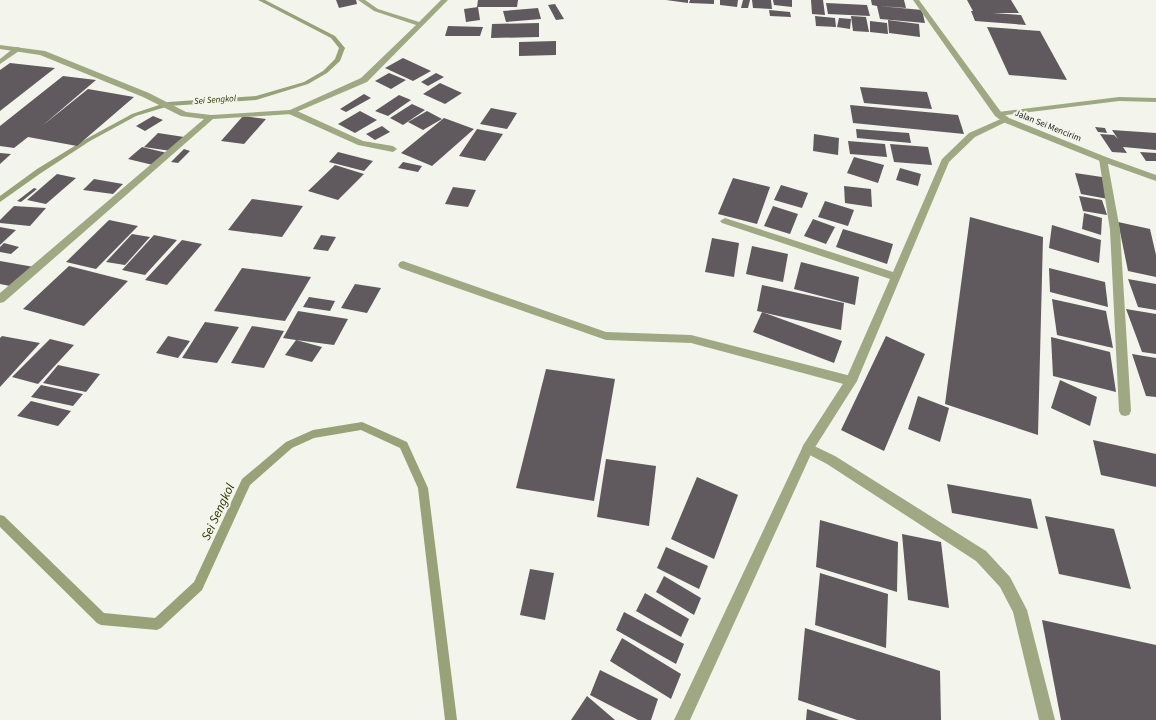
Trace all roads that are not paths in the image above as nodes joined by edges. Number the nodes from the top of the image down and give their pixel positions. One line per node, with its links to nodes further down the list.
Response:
1 (362, 0): 4 (street)
2 (445, 0): 4 (street)
3 (916, 0): 11 (street)
4 (420, 24): 9 (street)
5 (0, 47): 6 (street)
6 (18, 49): 7 (street); 10 (street)
7 (0, 62)
8 (1156, 100): 11 (street)
9 (292, 112): 10 (street); 12 (street)
10 (211, 117): 18 (street)
11 (1002, 117): 13 (street, Jalan Sei Mencirim); 17 (street)
12 (393, 149)
13 (1103, 159): 14 (street, Jalan Sei Mencirim); 20 (street)
14 (1156, 178)
15 (725, 221): 17 (street)
16 (404, 265): 19 (street)
17 (896, 277): 19 (street)
18 (0, 299)
19 (851, 382): 21 (street)
20 (1125, 411)
21 (808, 448): 22 (street); 23 (street)
22 (682, 720)
23 (1047, 720)

